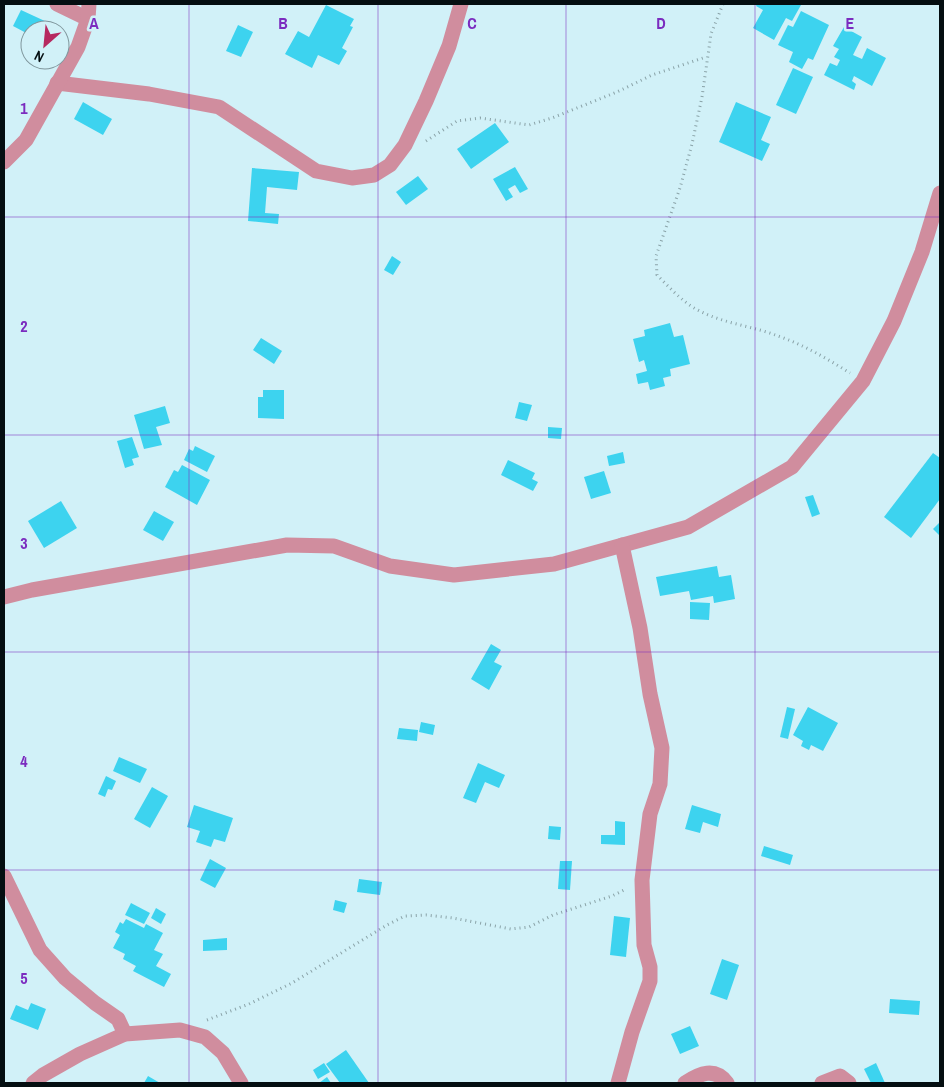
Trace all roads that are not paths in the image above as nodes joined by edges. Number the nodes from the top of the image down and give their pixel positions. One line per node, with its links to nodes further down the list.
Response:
1 (57, 4): 4 (street)
2 (89, 4): 4 (street)
3 (461, 4): 5 (street)
4 (88, 20): 5 (street)
5 (57, 84): 6 (street)
6 (4, 162)
7 (940, 193): 8 (street)
8 (622, 545): 9 (street); 14 (street)
9 (4, 597)
10 (4, 876): 11 (street)
11 (125, 1034): 12 (street); 13 (street)
12 (33, 1083)
13 (241, 1083)
14 (618, 1083)
15 (685, 1083): 16 (street)
16 (727, 1083)
17 (822, 1083): 18 (street)
18 (849, 1083)

